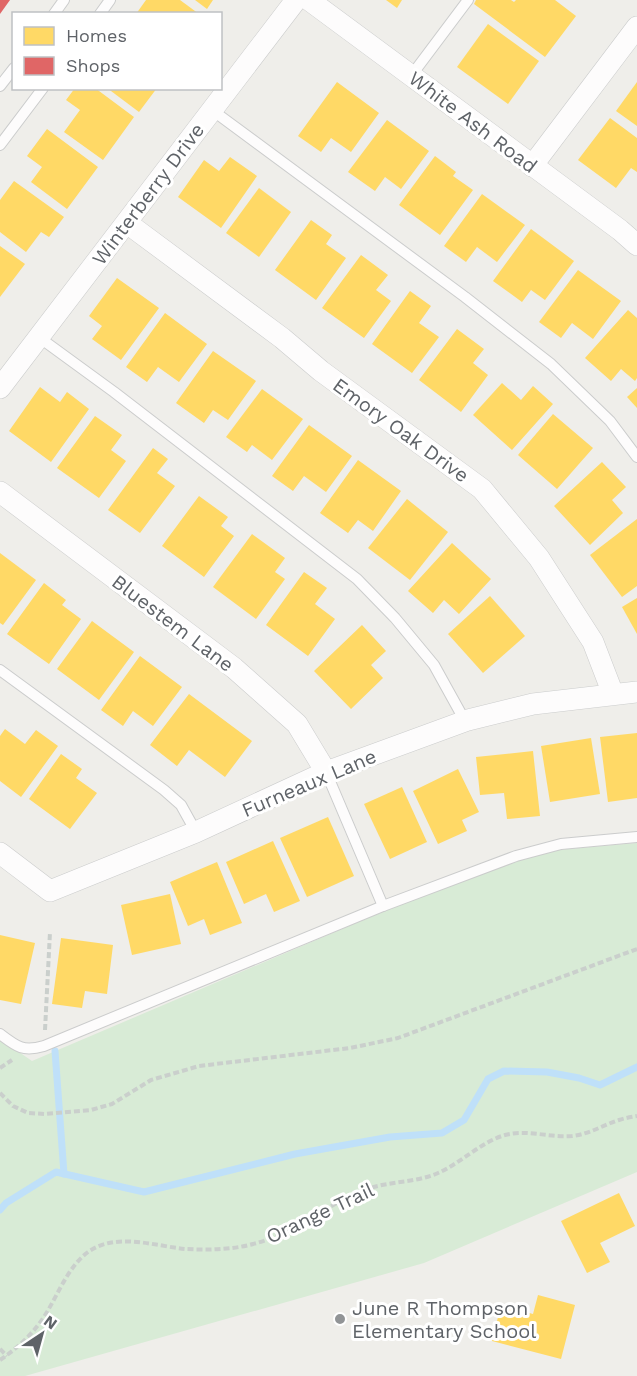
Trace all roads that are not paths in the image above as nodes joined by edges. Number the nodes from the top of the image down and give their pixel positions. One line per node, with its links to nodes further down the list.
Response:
1 (296, 0): 9 (street, Winterberry Drive)
2 (309, 0): 6 (street, White Ash Road)
3 (468, 0): 6 (lane)
4 (637, 27): 11 (street)
5 (12, 71): 7 (lane)
6 (411, 76): 11 (street, White Ash Road)
7 (0, 86)
8 (41, 90): 10 (lane)
9 (212, 110): 12 (street, Winterberry Drive); 16 (lane)
10 (0, 145)
11 (532, 166): 13 (street, White Ash Road)
12 (127, 223): 14 (street, Winterberry Drive); 20 (street, Emory Oak Drive)
13 (637, 245)
14 (40, 338): 15 (street, Winterberry Drive); 21 (lane)
15 (0, 388)
16 (637, 457)
17 (0, 492): 22 (street, Bluestem Lane)
18 (0, 670): 23 (lane)
19 (637, 692): 20 (street, Furneaux Lane)
20 (613, 693): 21 (street, Furneaux Lane)
21 (465, 721): 22 (street, Furneaux Lane)
22 (326, 772): 23 (street, Furneaux Lane); 26 (lane)
23 (195, 832): 25 (street, Furneaux Lane)
24 (637, 837): 26 (lane)
25 (0, 853)
26 (383, 906): 27 (lane)
27 (0, 1034)

